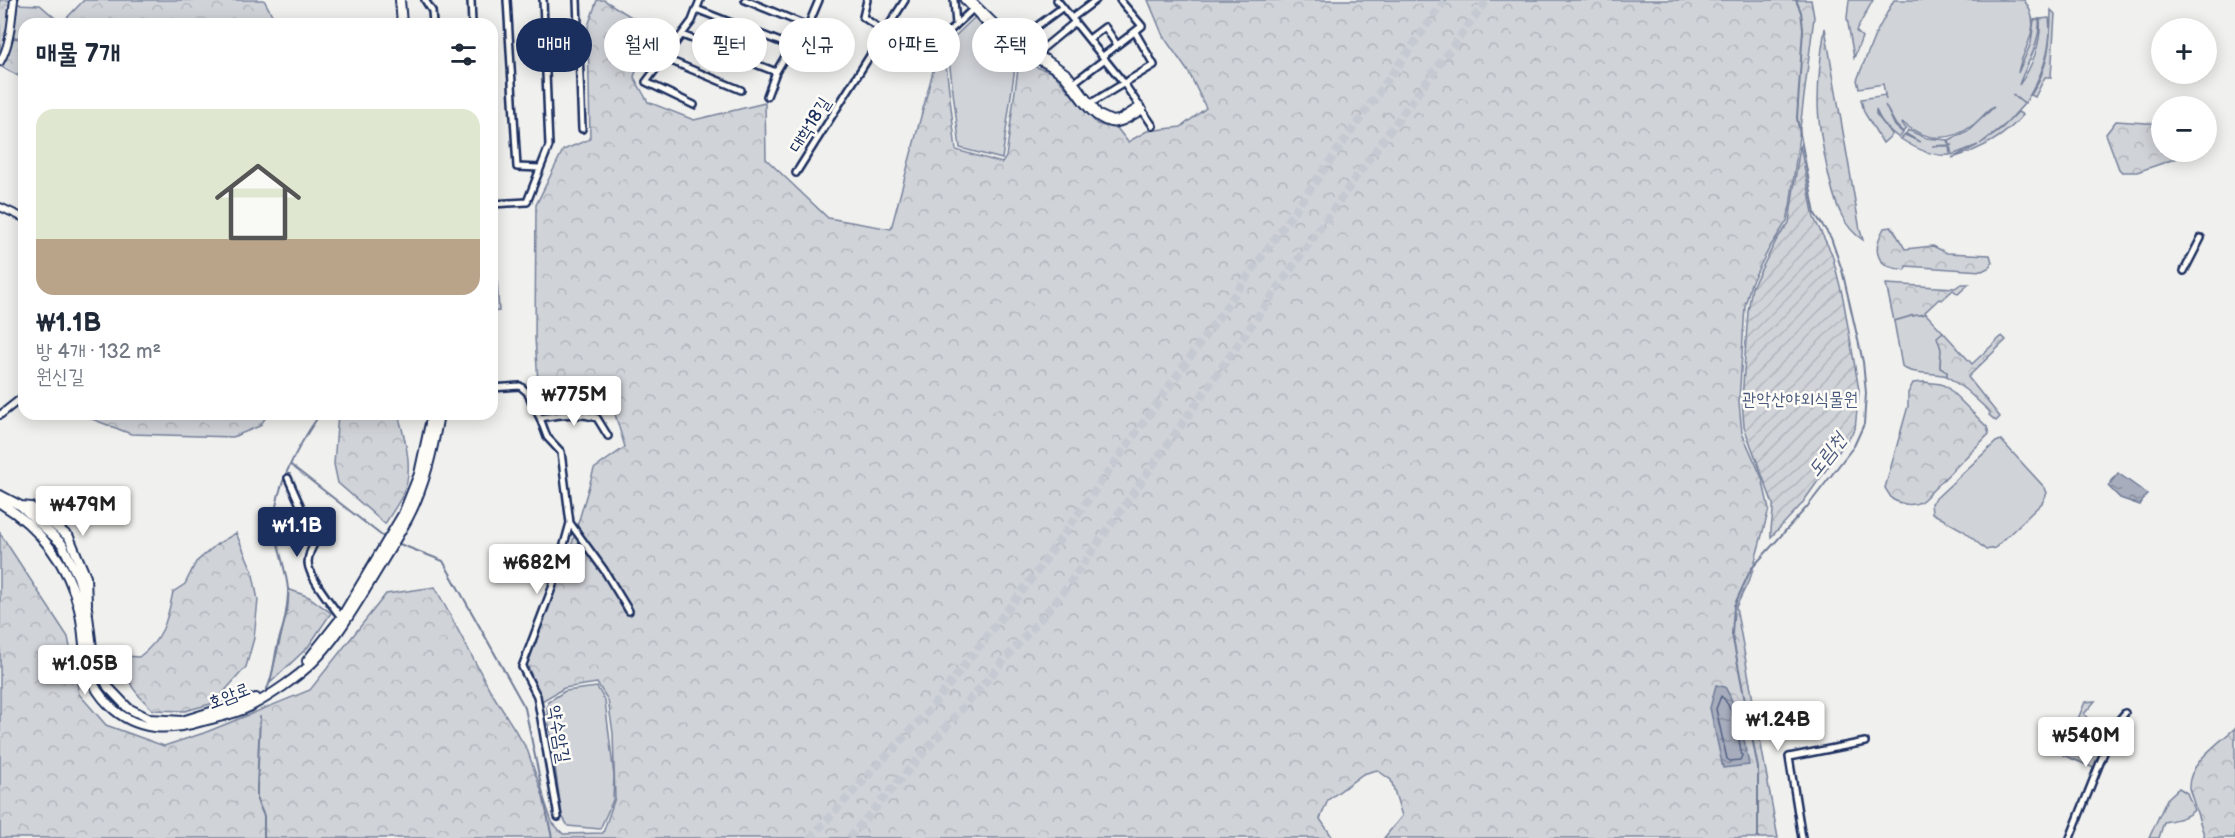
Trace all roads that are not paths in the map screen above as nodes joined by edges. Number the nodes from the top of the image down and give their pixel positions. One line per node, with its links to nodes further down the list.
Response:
1 (14, 0): 41 (street)
2 (398, 0): 20 (main road)
3 (425, 0): 21 (street)
4 (471, 0): 22 (street)
5 (507, 0): 56 (street)
6 (543, 0): 56 (street)
7 (577, 0): 55 (street)
8 (700, 0): 18 (street)
9 (745, 0): 23 (street)
10 (819, 0): 24 (street)
11 (867, 0): 30 (street)
12 (905, 0): 25 (street, 대학18길)
13 (954, 0): 26 (street)
14 (1096, 0): 31 (street)
15 (1120, 0): 33 (street)
16 (967, 1): 19 (street); 28 (street)
17 (1061, 2): 29 (street); 31 (street)
18 (696, 9): 34 (street); 36 (street)
19 (973, 9): 27 (street); 32 (street)
20 (400, 18)
21 (433, 18)
22 (472, 18)
23 (789, 18)
24 (811, 18)
25 (895, 18)
26 (955, 18)
27 (982, 18)
28 (986, 18)
29 (1043, 18)
30 (867, 20)
31 (1073, 20): 35 (street); 37 (street)
32 (960, 21)
33 (1135, 32): 38 (street); 47 (street)
34 (681, 35): 46 (street)
35 (1089, 39): 38 (street); 39 (street)
36 (779, 41)
37 (1048, 43)
38 (1117, 45): 39 (street)
39 (1104, 58): 47 (street); 48 (street)
40 (867, 61): 57 (street, 대학18길)
41 (0, 62)
42 (680, 65): 49 (street)
43 (1048, 65): 48 (street)
44 (779, 67): 46 (street)
45 (654, 72): 51 (street)
46 (776, 72): 50 (street)
47 (1123, 82): 52 (street); 53 (street)
48 (1072, 84): 52 (street)
49 (741, 90)
50 (766, 96)
51 (694, 105)
52 (1089, 105): 53 (street)
53 (1141, 108): 54 (street)
54 (1153, 126)
55 (582, 129)
56 (540, 168): 58 (street)
57 (796, 173)
58 (498, 203)
59 (0, 207): 60 (street)
60 (18, 215)
61 (2201, 238): 62 (street)
62 (2184, 271)
63 (498, 388): 66 (street, 약수암길)
64 (18, 401): 65 (street)
65 (0, 416)
66 (540, 418): 69 (street); 74 (street, 약수암길)
67 (431, 420): 80 (main road)
68 (438, 420): 80 (main road, 호암로)
69 (608, 436)
70 (288, 478): 80 (street)
71 (0, 495): 73 (main road)
72 (0, 503): 77 (main road, 호암로)
73 (21, 506): 75 (main road); 76 (main road)
74 (570, 523): 79 (street); 83 (street, 약수암길)
75 (69, 537): 76 (main road); 78 (main road)
76 (62, 544): 77 (main road); 78 (main road)
77 (54, 551): 80 (main road, 호암로)
78 (87, 608): 80 (main road)
79 (629, 611)
80 (343, 620)
81 (2126, 713): 85 (street)
82 (1865, 742): 84 (street)
83 (558, 817)
84 (1802, 838)
85 (2070, 838)

